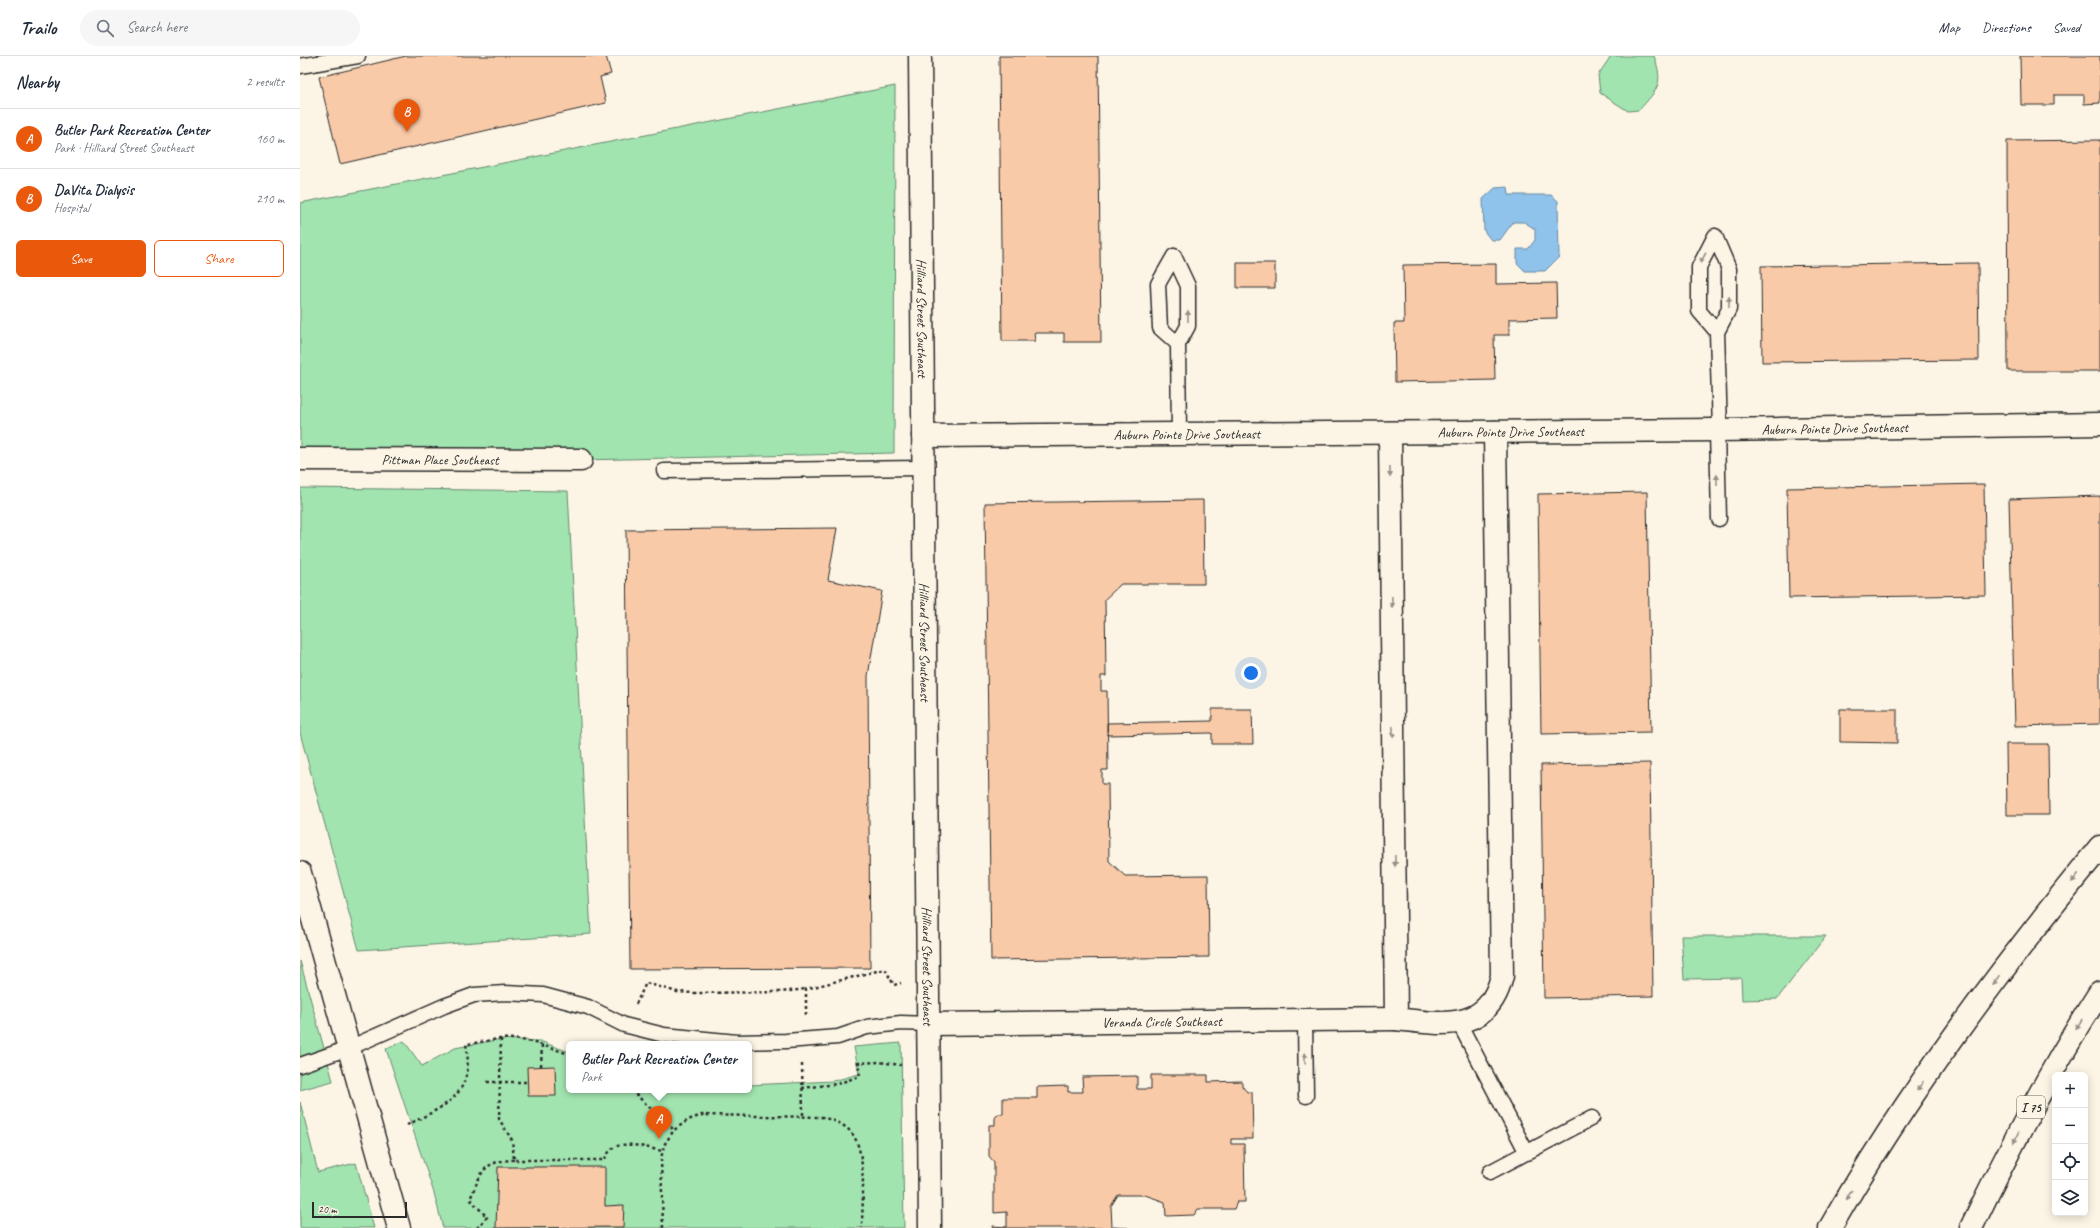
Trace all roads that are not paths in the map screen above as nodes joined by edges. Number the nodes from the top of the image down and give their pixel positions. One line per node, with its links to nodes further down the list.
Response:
1 (358, 56): 3 (lane)
2 (920, 56): 11 (main road, Hilliard Street Southeast)
3 (300, 66)
4 (1717, 332): 4 (lane, one-way to 4); 7 (lane)
5 (1178, 344): 5 (lane, one-way to 5); 10 (lane)
6 (2100, 424): 7 (main road, Auburn Pointe Drive Southeast)
7 (1718, 430): 9 (main road, Auburn Pointe Drive Southeast); 16 (lane, one-way to 7)
8 (1390, 432): 9 (main road, Auburn Pointe Drive Southeast); 10 (main road, Auburn Pointe Drive Southeast); 20 (main road, one-way to 20)
9 (1495, 432): 22 (main road, Veranda Circle Southeast)
10 (1179, 434): 11 (main road, Auburn Pointe Drive Southeast)
11 (923, 436): 14 (main road, Hilliard Street Southeast)
12 (300, 459): 13 (main road, Pittman Place Southeast)
13 (581, 460)
14 (923, 468): 15 (lane); 23 (main road, Hilliard Street Southeast)
15 (664, 471)
16 (1719, 519)
17 (2100, 847): 34 (main road, one-way to 34)
18 (300, 873): 26 (main road)
19 (2100, 992): 35 (main road, I 75, one-way to 35)
20 (1396, 1019): 21 (main road, Veranda Circle Southeast); 22 (main road, Veranda Circle Southeast)
21 (1305, 1020): 23 (main road, Veranda Circle Southeast); 28 (lane, one-way to 21)
22 (1458, 1021): 30 (lane)
23 (928, 1024): 25 (lane); 33 (main road, Hilliard Street Southeast)
24 (727, 1041): 26 (lane)
25 (752, 1042)
26 (349, 1048): 27 (lane); 32 (main road)
27 (300, 1064)
28 (1306, 1096)
29 (1592, 1118): 30 (lane)
30 (1527, 1152): 31 (lane)
31 (1490, 1172)
32 (399, 1228)
33 (930, 1228)
34 (1830, 1228)
35 (1971, 1228)

